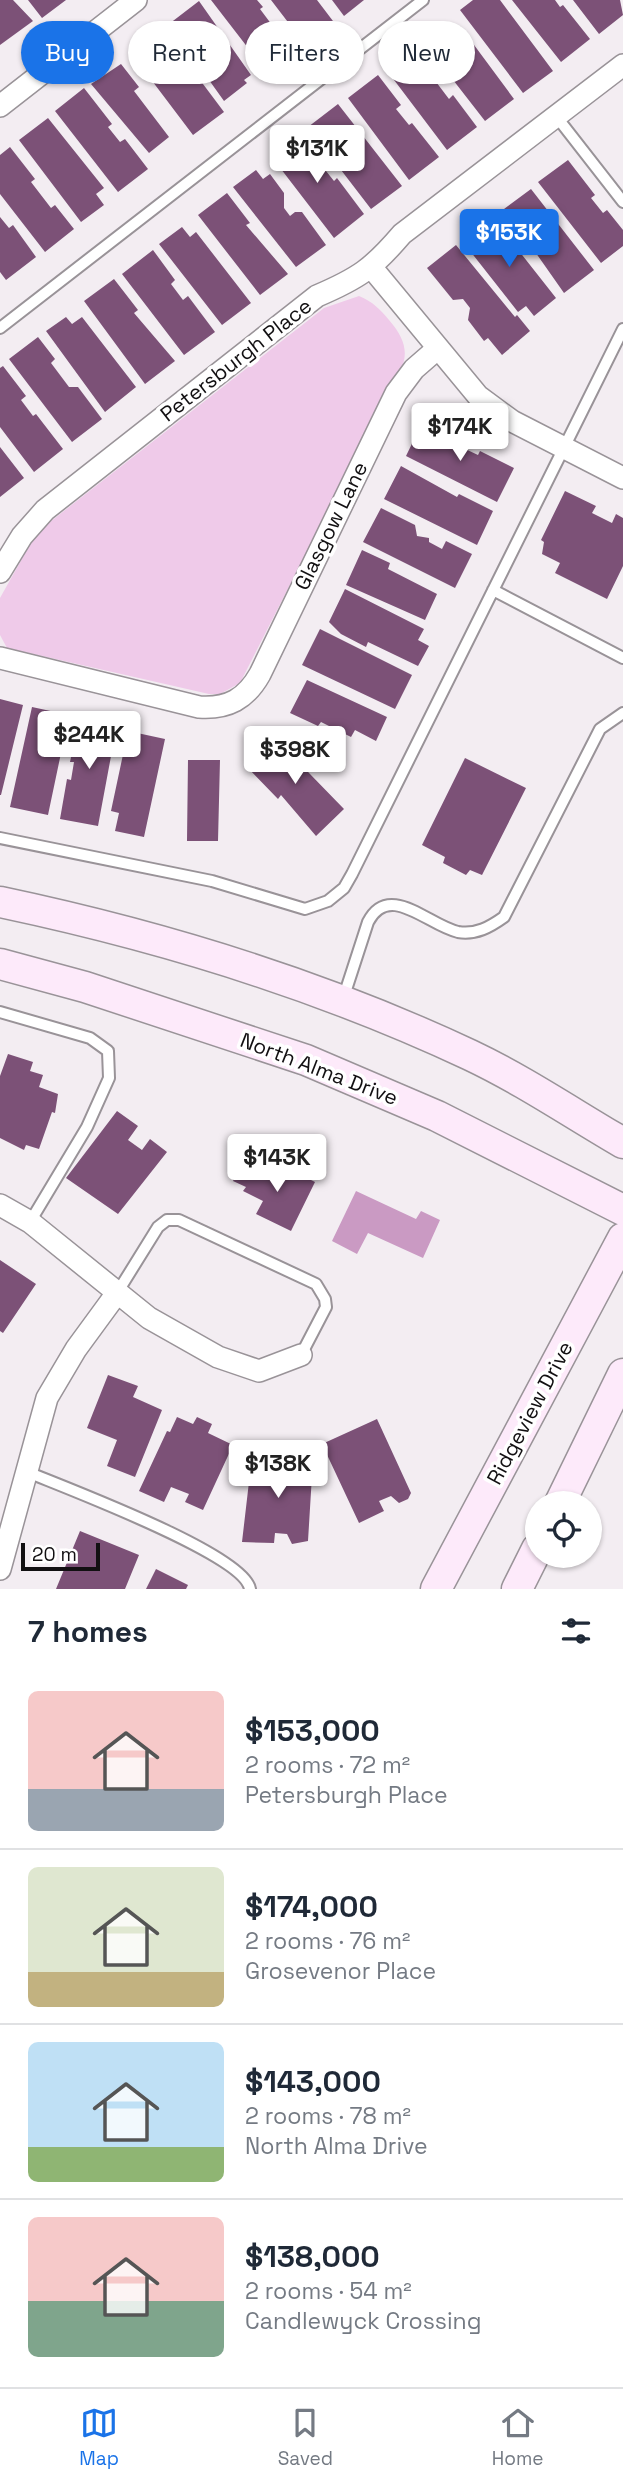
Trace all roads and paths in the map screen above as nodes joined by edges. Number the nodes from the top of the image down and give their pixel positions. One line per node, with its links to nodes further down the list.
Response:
1 (136, 0): 4 (street)
2 (423, 0): 8 (lane)
3 (623, 65): 5 (street, Petersburgh Place)
4 (0, 106)
5 (556, 116): 6 (lane); 7 (street, Petersburgh Place)
6 (623, 202)
7 (372, 268): 10 (street); 13 (street, Petersburgh Place)
8 (0, 328)
9 (623, 329): 11 (lane)
10 (437, 349): 11 (street); 15 (street, Glasgow Lane)
11 (564, 448): 12 (street); 14 (lane)
12 (623, 478)
13 (0, 572)
14 (493, 590): 16 (lane); 18 (lane)
15 (0, 658)
16 (623, 658)
17 (623, 713): 21 (lane)
18 (0, 838)
19 (0, 902): 21 (main road)
20 (0, 964): 25 (main road, North Alma Drive)
21 (342, 1002): 23 (main road)
22 (0, 1012): 26 (lane)
23 (623, 1143)
24 (0, 1206): 26 (street)
25 (623, 1210)
26 (30, 1222): 28 (street)
27 (623, 1238): 36 (main road, Ridgeview Drive)
28 (117, 1293): 29 (street); 29 (lane); 31 (street)
29 (301, 1355)
30 (623, 1374): 32 (main road)
31 (25, 1471): 34 (street); 35 (lane)
32 (566, 1491)
33 (528, 1568): 37 (main road)
34 (0, 1569)
35 (250, 1589)
36 (436, 1589)
37 (517, 1589)

